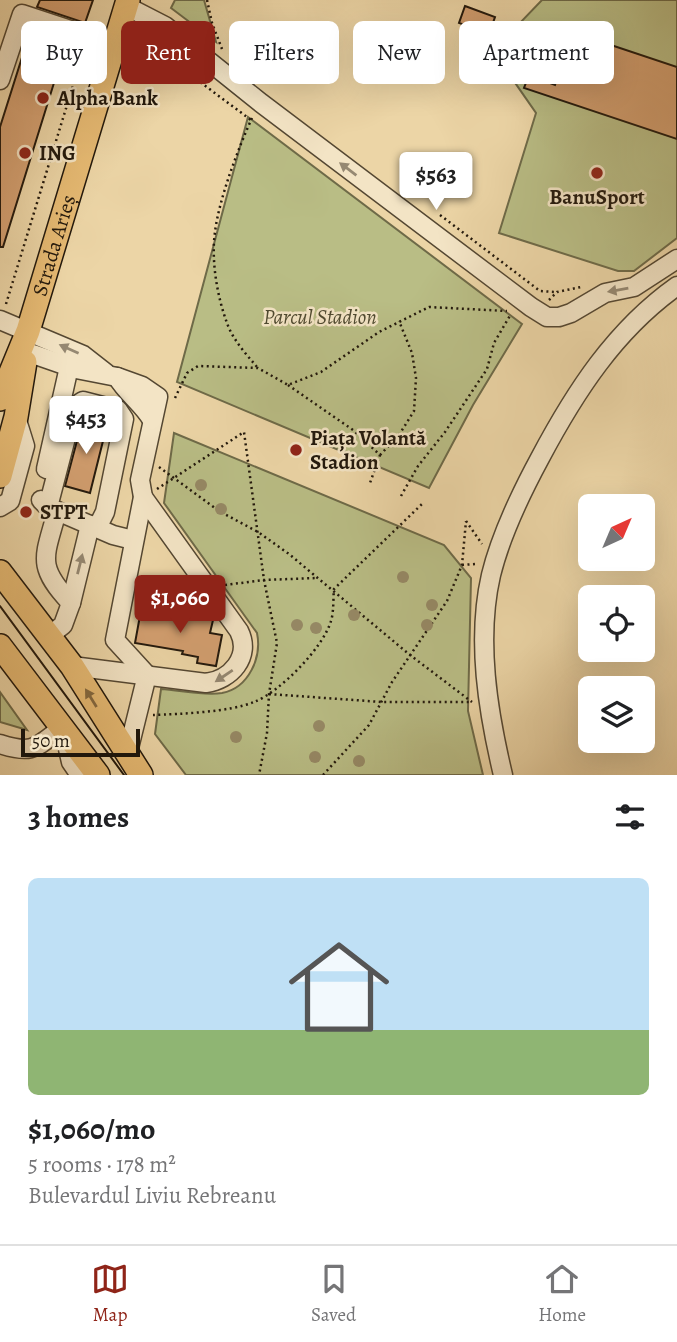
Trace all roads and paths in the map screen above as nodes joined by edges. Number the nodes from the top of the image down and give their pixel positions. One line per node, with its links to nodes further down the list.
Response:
1 (207, 0): 4 (path)
2 (127, 3): 3 (main road, Strada Arieș); 8 (street)
3 (113, 44): 5 (street); 15 (main road, Strada Arieș)
4 (223, 52)
5 (0, 80)
6 (74, 84): 12 (path, Strada Arieș)
7 (203, 84): 9 (path)
8 (261, 103): 9 (path); 10 (street, one-way to 8)
9 (251, 120): 17 (path)
10 (677, 259)
11 (677, 286): 37 (street)
12 (0, 309)
13 (0, 320): 15 (street)
14 (398, 321): 19 (path); 25 (path); 29 (path)
15 (27, 342): 16 (street); 18 (street, one-way to 15); 20 (main road, Strada Arieș); 22 (main road, Strada Arieș)
16 (69, 367): 18 (street); 33 (street)
17 (258, 368): 19 (path); 21 (path)
18 (112, 375): 21 (street); 23 (street)
19 (288, 385): 25 (path)
20 (0, 399)
21 (166, 400): 23 (street)
22 (16, 416): 26 (main road, Strada Arieș); 32 (street)
23 (152, 420): 24 (street)
24 (145, 455): 27 (path); 30 (street)
25 (380, 455): 28 (path)
26 (0, 476)
27 (174, 480): 30 (path); 35 (path); 35 (path)
28 (370, 483)
29 (401, 496)
30 (143, 497): 36 (street); 42 (street)
31 (422, 504): 41 (path)
32 (0, 507)
33 (53, 509): 34 (street); 34 (street); 43 (street)
34 (93, 526): 36 (street); 43 (street, one-way to 34)
35 (258, 533): 39 (path); 40 (path)
36 (133, 540): 48 (street)
37 (495, 562): 46 (path); 51 (street)
38 (0, 572): 44 (main road)
39 (318, 578): 40 (path); 41 (path)
40 (264, 580): 42 (path); 49 (path)
41 (334, 589): 46 (path); 49 (path)
42 (212, 593): 48 (street, one-way to 48)
43 (71, 603): 44 (street)
44 (49, 636): 47 (main road)
45 (0, 646): 53 (main road)
46 (410, 655): 50 (path); 51 (path)
47 (72, 666): 48 (street); 55 (main road, one-way to 47)
48 (148, 675): 52 (street)
49 (269, 694): 50 (path); 52 (path); 59 (path)
50 (382, 702): 51 (path); 60 (path)
51 (481, 703): 61 (street)
52 (138, 714): 55 (street)
53 (63, 727): 54 (street); 56 (street); 57 (main road)
54 (0, 744)
55 (127, 756): 58 (main road)
56 (80, 775)
57 (98, 775)
58 (141, 775)
59 (259, 775)
60 (324, 775)
61 (503, 775)

